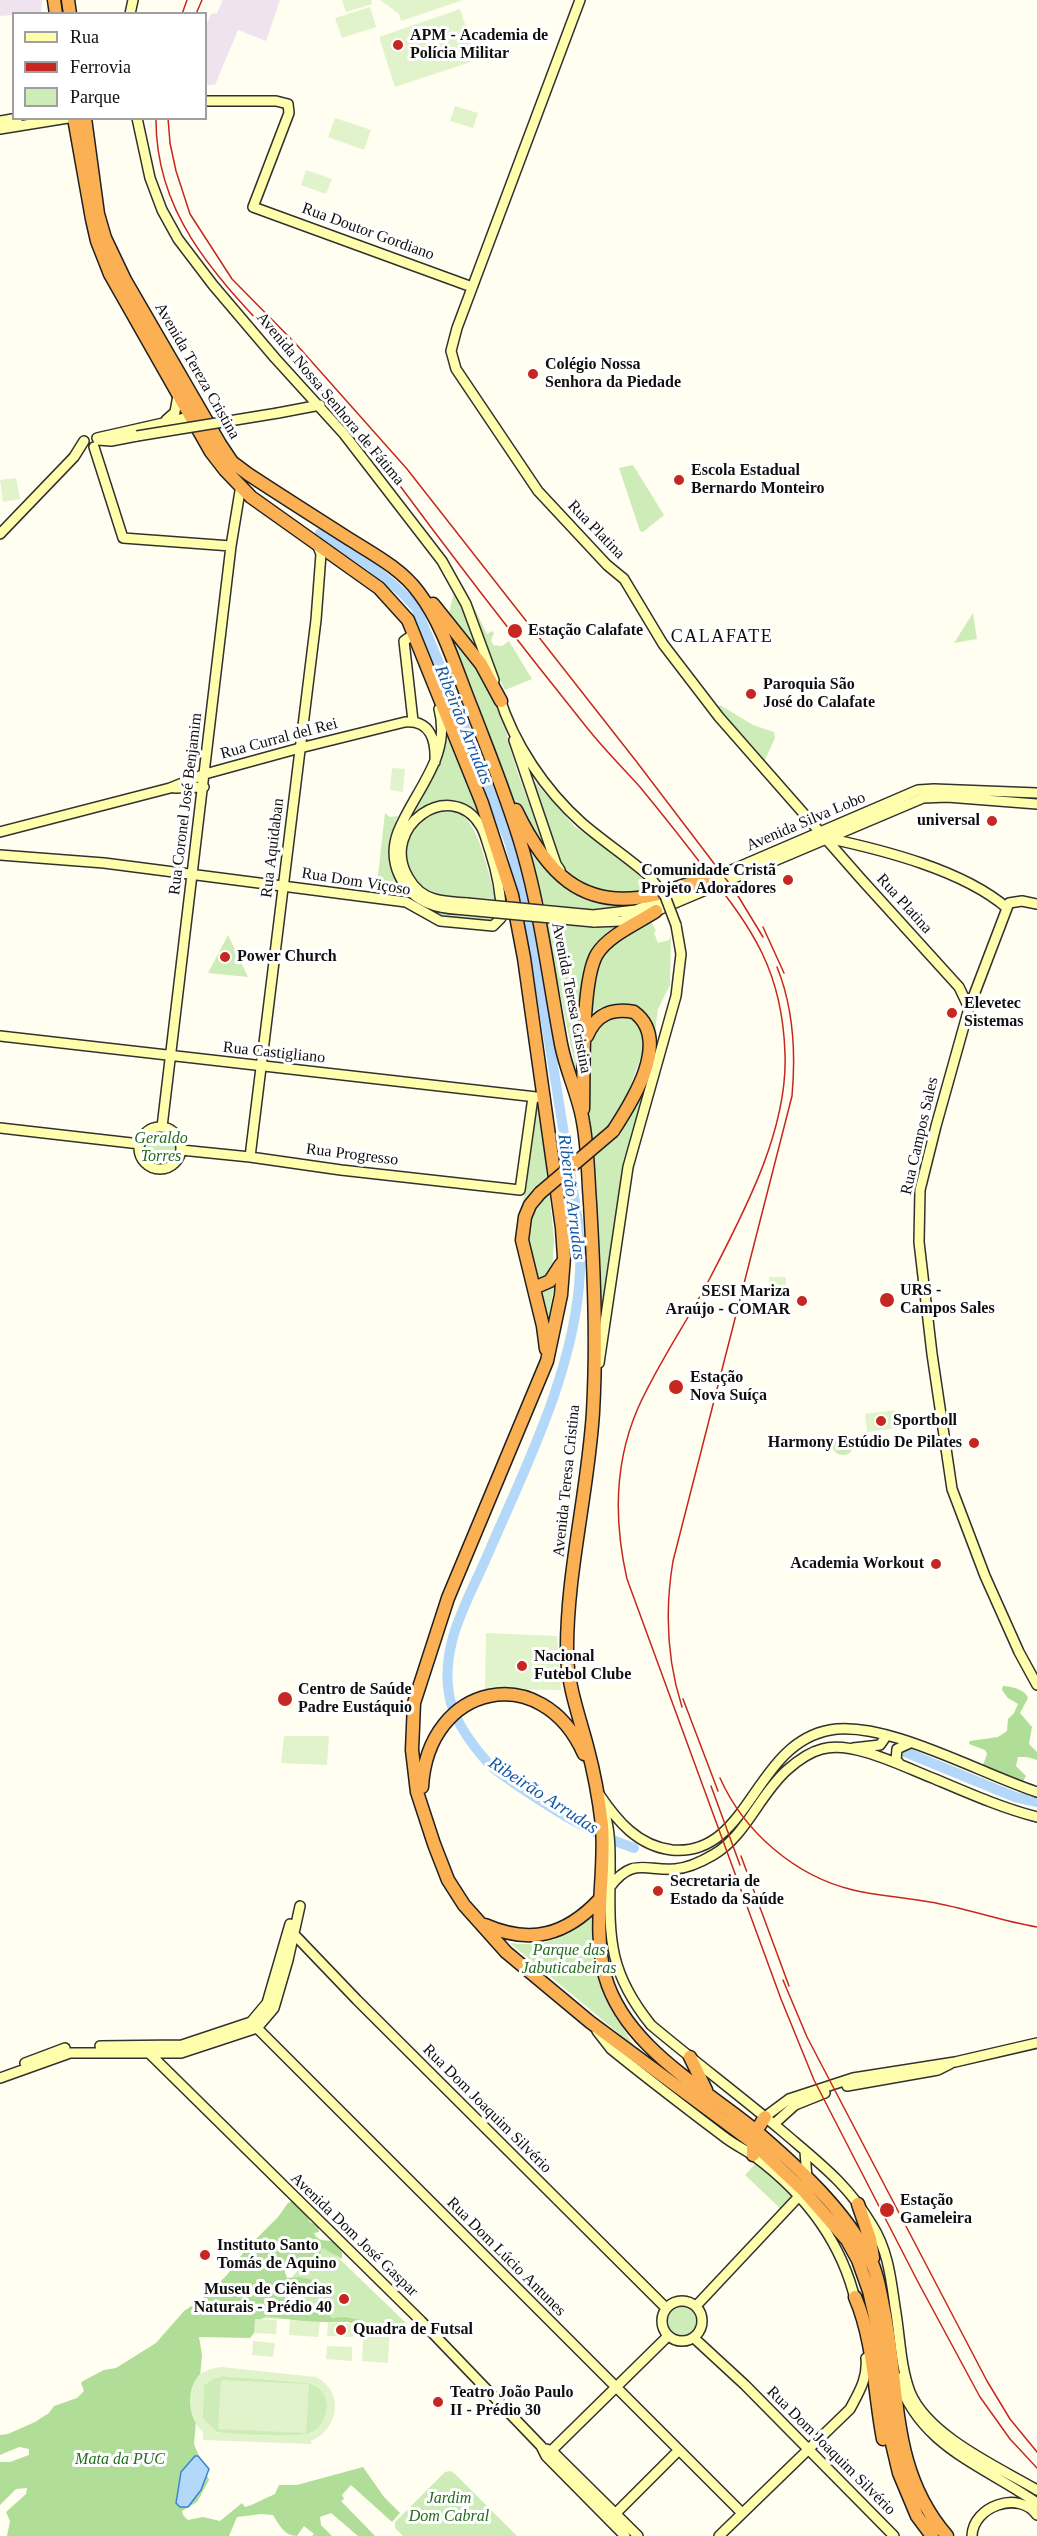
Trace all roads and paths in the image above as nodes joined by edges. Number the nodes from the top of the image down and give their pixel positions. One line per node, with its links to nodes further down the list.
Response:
1 (580, 0): 8 (street, Rua Platina)
2 (207, 101): 8 (street, Rua Doutor Gordiano)
3 (56, 120): 7 (street)
4 (74, 120): 9 (highway, Avenida Tereza Cristina)
5 (85, 120): 11 (highway, Avenida Tereza Cristina)
6 (137, 120): 10 (street, Avenida Nossa Senhora de Fátima)
7 (0, 129)
8 (472, 287): 38 (street, Rua Platina)
9 (178, 395): 12 (highway, Avenida Tereza Cristina); 13 (street)
10 (320, 405): 14 (street, bridge); 25 (street, Avenida Nossa Senhora de Fátima)
11 (204, 415): 12 (street); 19 (highway, Avenida Tereza Cristina)
12 (190, 416): 13 (street); 15 (highway, Avenida Tereza Cristina)
13 (161, 422): 14 (street)
14 (93, 443): 16 (street); 18 (street)
15 (241, 485): 17 (highway, Avenida Tereza Cristina); 18 (street, Rua Coronel José Benjamim)
16 (0, 534)
17 (317, 544): 22 (highway); 28 (street, Rua Aquidaban)
18 (231, 546): 31 (street, Rua Coronel José Benjamim)
19 (389, 564): 20 (highway, Avenida Teresa Cristina)
20 (417, 589): 21 (highway); 23 (highway, Avenida Teresa Cristina)
21 (442, 615): 23 (highway); 25 (highway)
22 (414, 634): 24 (highway); 26 (street)
23 (449, 654): 30 (highway, Avenida Teresa Cristina)
24 (431, 674): 29 (street); 47 (highway)
25 (501, 701): 27 (street, Avenida Nossa Senhora de Fátima)
26 (413, 721): 28 (street, Rua Curral del Rei); 29 (street)
27 (510, 725): 45 (street); 70 (street, bridge)
28 (300, 748): 31 (street, Rua Curral del Rei); 46 (street, Rua Aquidaban)
29 (435, 762): 49 (street)
30 (496, 771): 45 (highway); 61 (highway, Avenida Teresa Cristina)
31 (205, 774): 32 (street, Rua Coronel José Benjamim); 33 (street, Rua Curral del Rei)
32 (204, 787): 33 (street); 43 (street, Rua Coronel José Benjamim)
33 (170, 788): 37 (street, Rua Curral del Rei)
34 (1037, 793): 38 (street, Avenida Silva Lobo)
35 (1037, 804): 36 (street, Avenida Silva Lobo)
36 (845, 831): 38 (street, Avenida Silva Lobo); 39 (street)
37 (0, 832)
38 (824, 835): 39 (street); 41 (street, Rua Platina); 44 (street, Avenida Silva Lobo); 51 (street, Avenida Silva Lobo)
39 (850, 843): 41 (street); 50 (street)
40 (0, 855): 43 (street, Rua Dom Viçoso)
41 (844, 858): 54 (street, Rua Platina)
42 (494, 864): 46 (street, Rua Dom Viçoso); 47 (highway); 49 (street)
43 (193, 875): 46 (street, Rua Dom Viçoso); 58 (street, Rua Coronel José Benjamim)
44 (711, 879): 45 (highway); 52 (street, Avenida Silva Lobo)
45 (569, 882)
46 (284, 887): 59 (street, Rua Aquidaban)
47 (512, 894): 60 (highway)
48 (1037, 904): 50 (street)
49 (466, 906): 52 (street, bridge)
50 (1007, 908): 53 (street, Rua Campos Sales)
51 (656, 911): 52 (street, Avenida Silva Lobo); 57 (highway)
52 (593, 919)
53 (977, 986): 54 (street); 55 (street, Rua Campos Sales)
54 (959, 987): 55 (street, Rua Platina)
55 (969, 1008): 71 (street, Rua Campos Sales)
56 (0, 1036): 58 (street, Rua Castigliano)
57 (585, 1043): 61 (highway); 68 (highway, bridge)
58 (171, 1057): 59 (street, Rua Castigliano); 62 (street, Rua Coronel José Benjamim)
59 (261, 1066): 60 (street, Rua Castigliano); 66 (street, Rua Aquidaban)
60 (539, 1098): 66 (street, Rua Progresso); 67 (highway)
61 (583, 1114): 70 (highway, Avenida Teresa Cristina)
62 (162, 1127): 64 (street); 65 (street)
63 (0, 1128): 64 (street)
64 (140, 1144): 65 (street)
65 (181, 1150): 66 (street, Rua Progresso)
66 (250, 1156)
67 (564, 1257): 68 (highway); 69 (highway)
68 (534, 1288): 69 (highway)
69 (547, 1361): 78 (highway)
70 (593, 1414): 76 (highway, Avenida Teresa Cristina)
71 (1037, 1685)
72 (883, 1734): 73 (street); 74 (street); 76 (street)
73 (910, 1743): 75 (street); 77 (street)
74 (847, 1749): 75 (street); 81 (street)
75 (902, 1765): 79 (street)
76 (597, 1791): 78 (highway); 80 (highway)
77 (1037, 1791)
78 (421, 1804): 84 (highway)
79 (1037, 1817)
80 (607, 1855): 81 (street); 82 (highway)
81 (610, 1888): 82 (street); 90 (street)
82 (599, 1900): 84 (highway); 93 (highway)
83 (297, 1906): 85 (street)
84 (481, 1924): 86 (highway)
85 (292, 1931): 87 (street); 104 (street, Rua Dom Joaquim Silvério)
86 (590, 2022): 95 (highway); 96 (street)
87 (254, 2025): 89 (street); 109 (street, Rua Dom Lúcio Antunes)
88 (1037, 2043): 94 (street)
89 (148, 2050): 91 (street); 92 (street); 115 (street, Avenida Dom José Gaspar)
90 (690, 2057): 93 (highway); 94 (street)
91 (0, 2072)
92 (0, 2078)
93 (707, 2094): 95 (highway)
94 (770, 2121): 95 (highway); 97 (street)
95 (749, 2132): 96 (street); 98 (highway); 99 (highway)
96 (729, 2141): 98 (street)
97 (805, 2151): 99 (street); 100 (street)
98 (753, 2155): 99 (street)
99 (804, 2189): 101 (highway); 102 (street); 103 (street); 105 (highway)
100 (858, 2204): 101 (highway); 116 (street)
101 (875, 2268): 108 (highway)
102 (853, 2291): 105 (highway); 110 (highway); 111 (street)
103 (696, 2306): 104 (street); 107 (street)
104 (666, 2308): 106 (street)
105 (878, 2330): 108 (highway)
106 (668, 2336): 107 (street); 109 (street)
107 (694, 2337): 113 (street, Rua Dom Joaquim Silvério)
108 (888, 2364): 112 (highway); 117 (street); 121 (highway); 127 (highway)
109 (616, 2388): 114 (street, Rua Dom Lúcio Antunes); 115 (street)
110 (876, 2396): 111 (street); 112 (highway)
111 (850, 2409): 113 (street)
112 (880, 2420): 121 (highway)
113 (807, 2449): 118 (street); 125 (street, Rua Dom Joaquim Silvério)
114 (679, 2451): 118 (street, Rua Dom Lúcio Antunes); 119 (street)
115 (549, 2454): 119 (street, Avenida Dom José Gaspar); 122 (street, Avenida Dom José Gaspar)
116 (1037, 2490)
117 (1037, 2503)
118 (742, 2513): 124 (street)
119 (615, 2514): 123 (street, Avenida Dom José Gaspar)
120 (1037, 2515): 128 (street)
121 (917, 2516): 126 (highway)
122 (625, 2536)
123 (638, 2536)
124 (719, 2536)
125 (894, 2536)
126 (932, 2536)
127 (947, 2536)
128 (972, 2536)

